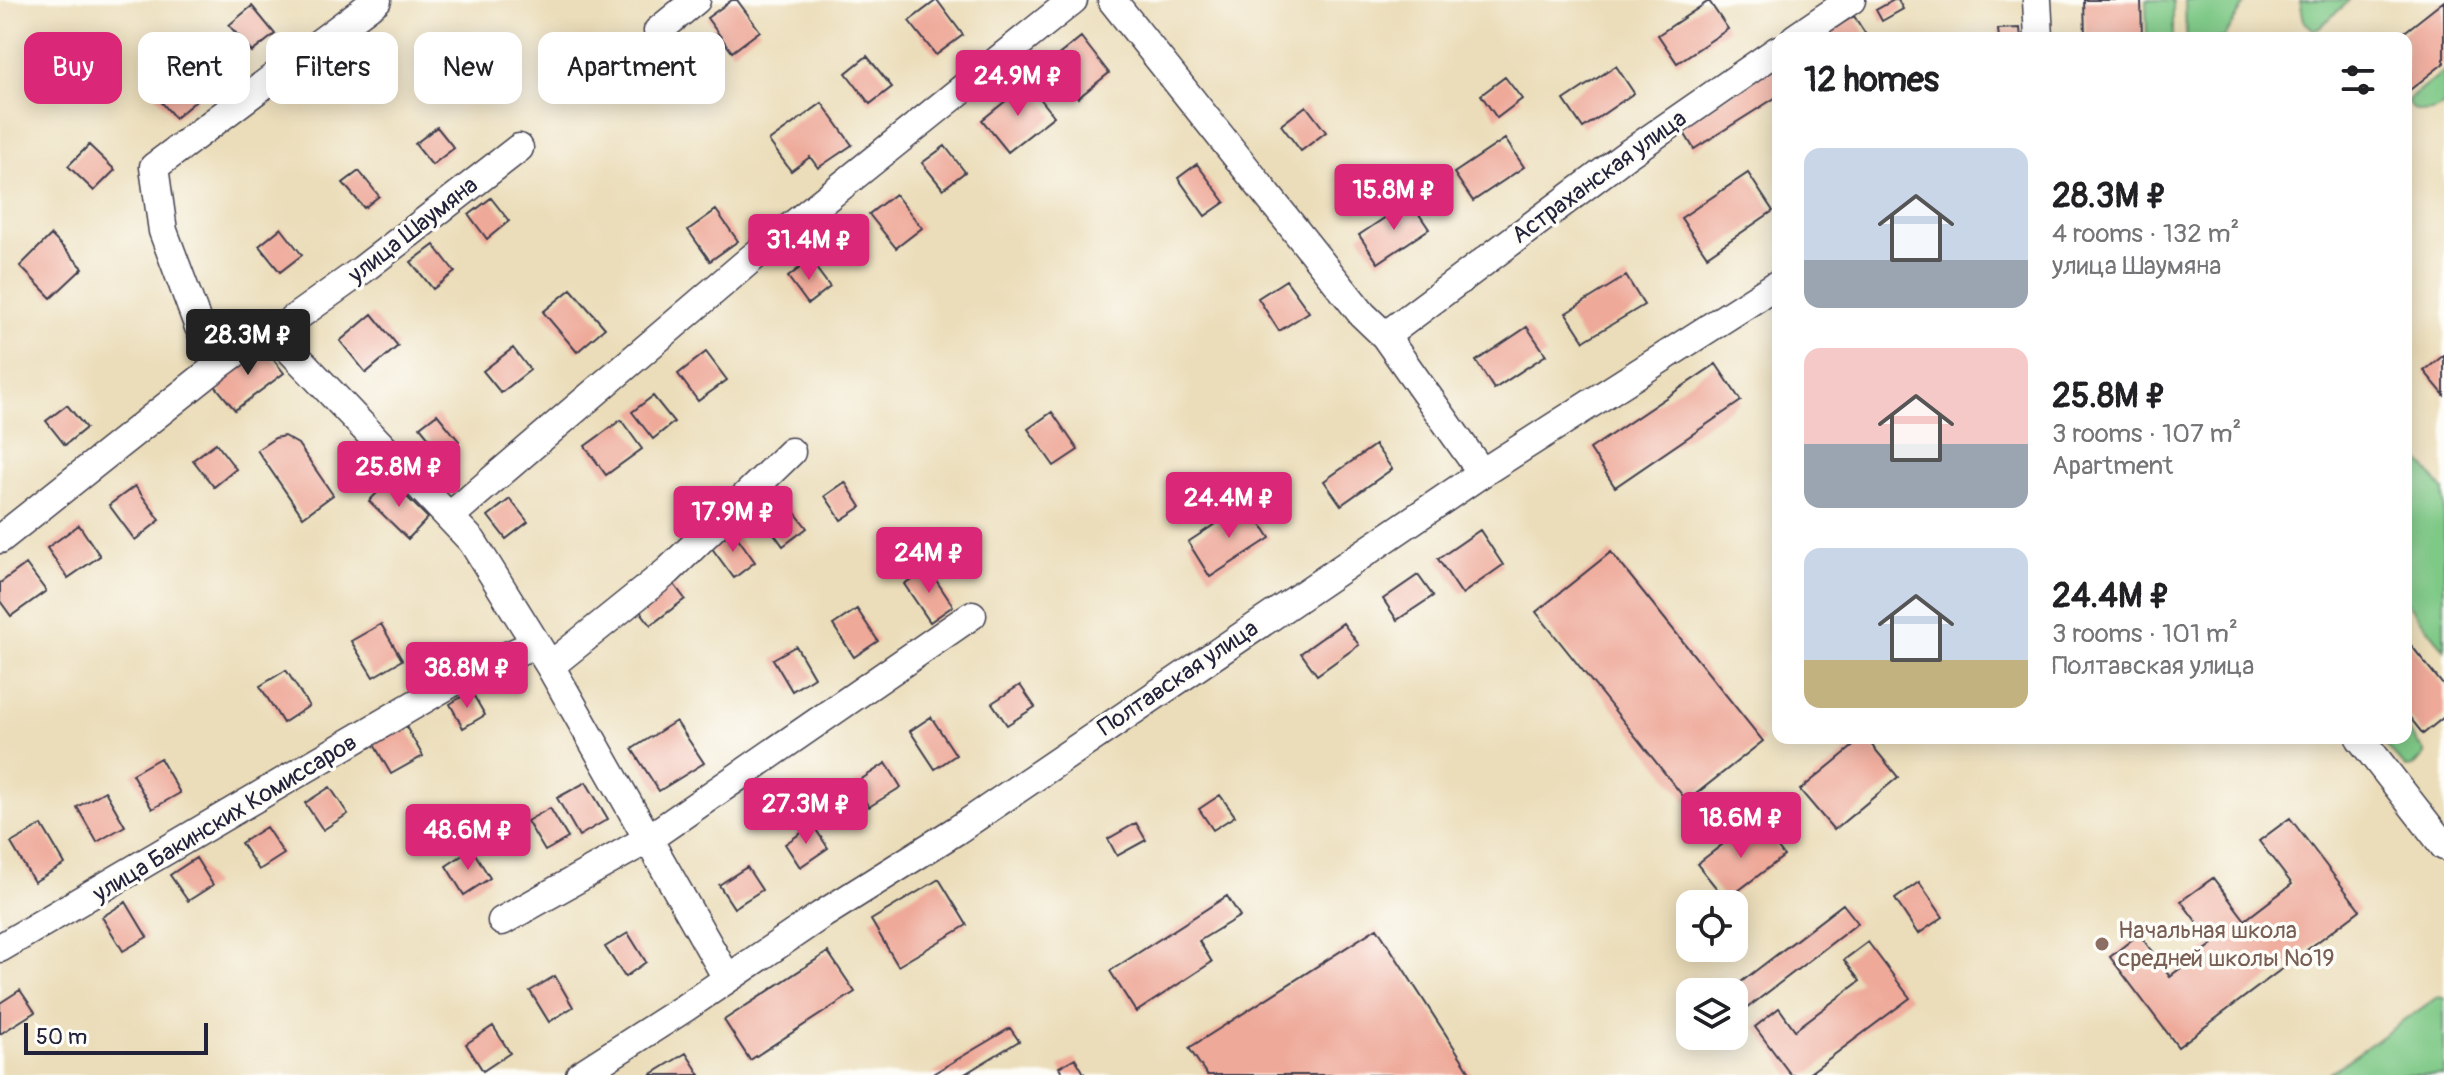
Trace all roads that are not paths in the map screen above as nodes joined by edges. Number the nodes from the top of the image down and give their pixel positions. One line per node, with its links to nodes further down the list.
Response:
1 (377, 0): 15 (street)
2 (696, 0): 7 (street)
3 (1073, 0): 18 (street)
4 (1112, 0): 14 (street)
5 (1851, 0): 8 (street)
6 (2037, 0): 9 (street)
7 (658, 31)
8 (1804, 32)
9 (2039, 32)
10 (1772, 54): 14 (street, Астраханская улица)
11 (519, 148): 13 (street, улица Шаумяна)
12 (1772, 288): 17 (street, Полтавская улица)
13 (274, 333): 15 (street, улица Шаумяна); 18 (street)
14 (1385, 336): 17 (street)
15 (220, 364): 19 (street, улица Шаумяна)
16 (791, 452): 21 (street, улица Бакинских Комиссаров)
17 (1482, 473): 27 (street, Полтавская улица)
18 (449, 517): 21 (street)
19 (0, 539)
20 (972, 615): 23 (street)
21 (542, 655): 23 (street); 26 (street, улица Бакинских Комиссаров)
22 (2365, 744): 24 (street)
23 (648, 839): 25 (street); 27 (street)
24 (2444, 846)
25 (502, 921)
26 (0, 948)
27 (727, 978): 28 (street, Полтавская улица)
28 (580, 1075)

